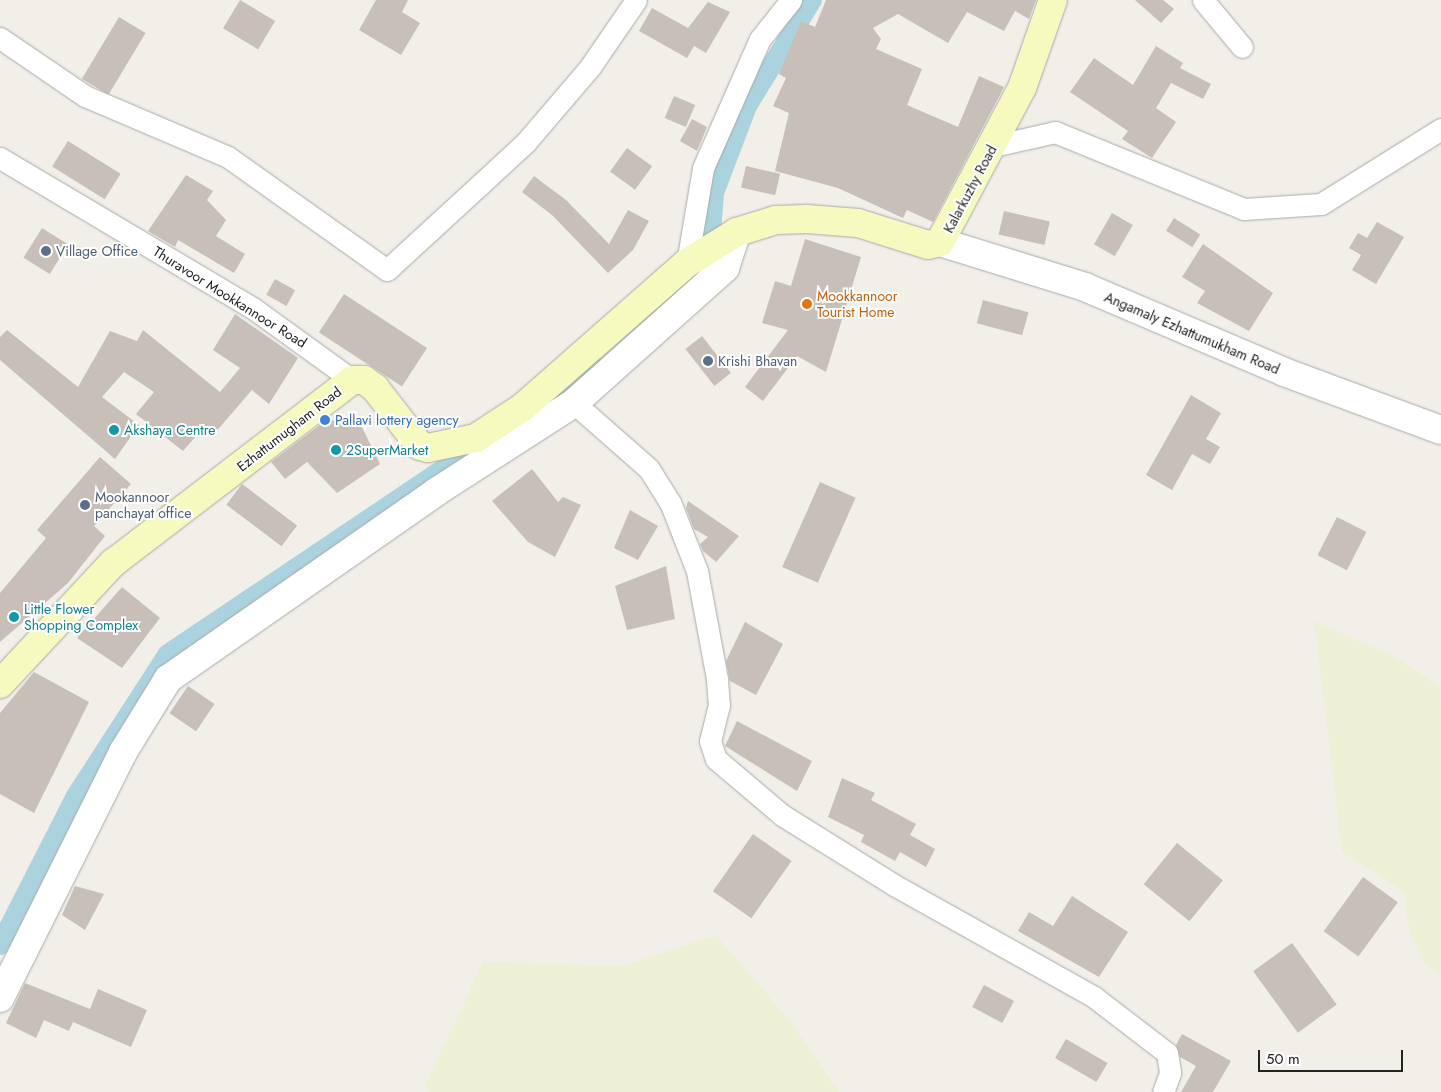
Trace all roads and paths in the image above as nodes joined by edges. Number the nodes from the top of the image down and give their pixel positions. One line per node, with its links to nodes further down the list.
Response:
1 (636, 0): 5 (street)
2 (790, 0): 11 (street)
3 (1053, 0): 8 (main road, Kalarkuzhy Road)
4 (1203, 0): 6 (street)
5 (0, 38)
6 (1242, 47)
7 (1441, 129): 8 (street)
8 (993, 146): 10 (main road, Kalarkuzhy Road)
9 (0, 158): 12 (street, Thuravoor Mookkannoor Road)
10 (940, 242): 11 (main road, Kalarkuzhy Road); 14 (street, Angamaly Ezhattumukham Road)
11 (711, 247): 12 (main road, Ezhattumugham Road); 13 (street)
12 (352, 380): 15 (main road, Ezhattumugham Road)
13 (574, 403): 16 (street); 17 (street)
14 (1441, 430)
15 (0, 684)
16 (0, 998)
17 (1163, 1092)

